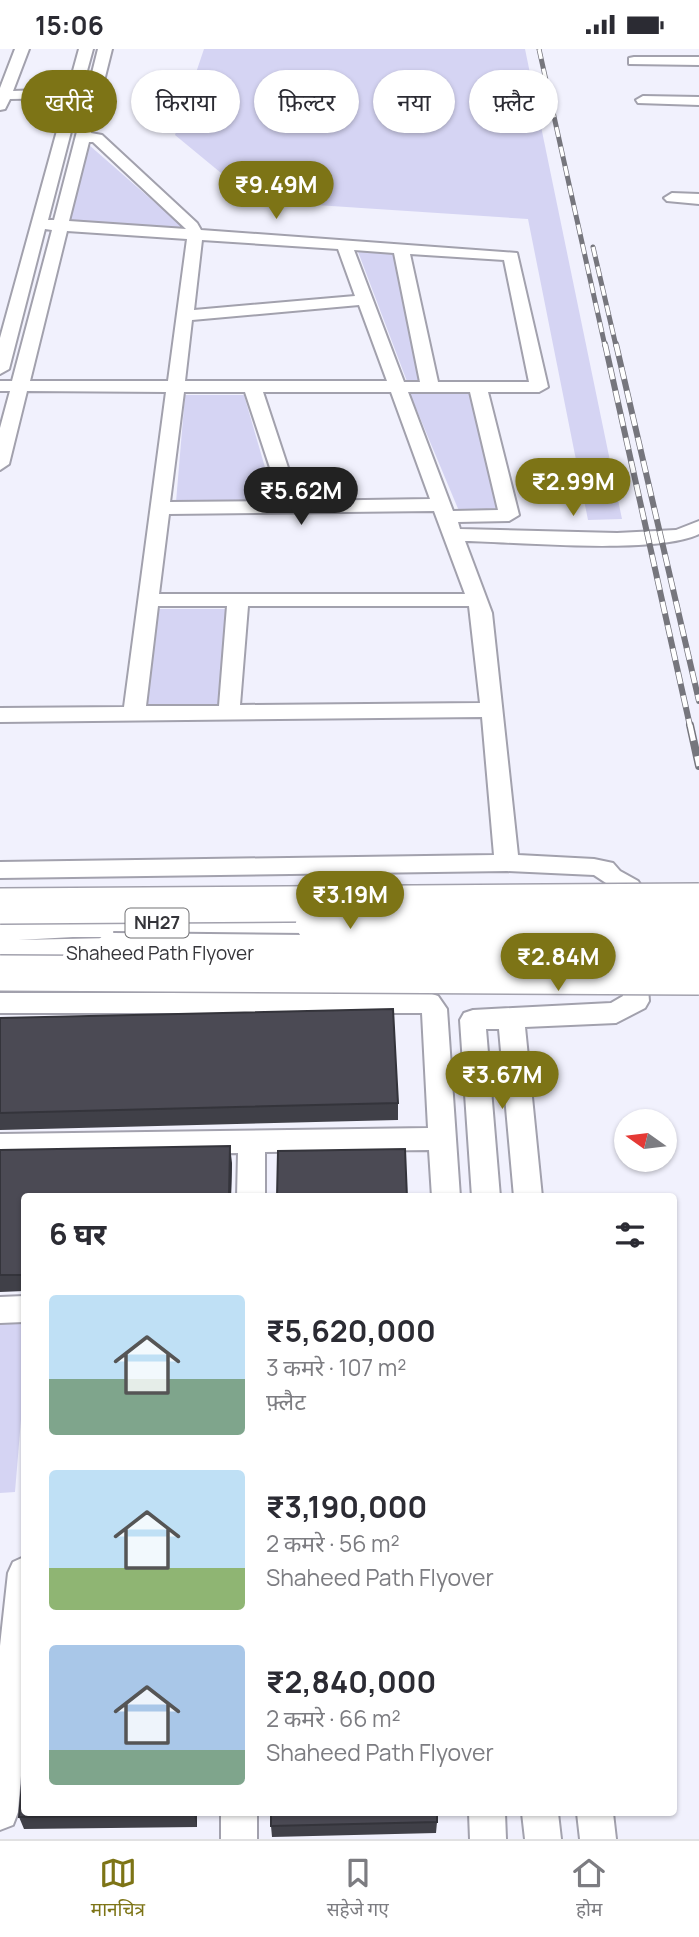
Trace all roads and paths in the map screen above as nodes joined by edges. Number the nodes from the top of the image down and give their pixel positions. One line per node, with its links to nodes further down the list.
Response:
1 (22, 49): 7 (street)
2 (86, 49): 8 (street)
3 (105, 49): 9 (street)
4 (634, 61): 5 (street)
5 (699, 61)
6 (0, 70): 7 (street)
7 (15, 70): 11 (street)
8 (80, 70)
9 (100, 70)
10 (21, 97): 11 (street)
11 (2, 99)
12 (643, 100): 13 (street)
13 (699, 101)
14 (62, 133): 19 (street)
15 (83, 133): 16 (street)
16 (82, 138): 20 (street); 21 (street)
17 (672, 198): 18 (street)
18 (699, 199)
19 (38, 224): 20 (street); 25 (street)
20 (60, 226): 21 (street); 29 (street)
21 (195, 235): 22 (street); 26 (street)
22 (345, 244): 23 (street); 24 (street)
23 (401, 248): 30 (street); 31 (street)
24 (365, 300): 26 (street); 34 (street)
25 (8, 310): 27 (street)
26 (184, 316): 32 (street)
27 (0, 369)
28 (0, 386): 29 (street)
29 (19, 386): 32 (street); 35 (street)
30 (430, 387): 31 (street); 34 (street)
31 (478, 387): 38 (street)
32 (175, 388): 33 (street); 37 (street)
33 (253, 388): 34 (street); 36 (street)
34 (398, 388): 38 (street)
35 (0, 464)
36 (292, 507): 37 (street); 38 (street)
37 (160, 508): 42 (street)
38 (447, 519): 40 (street); 44 (street)
39 (699, 527): 40 (street)
40 (680, 536): 41 (street)
41 (699, 553)
42 (148, 600): 43 (street); 47 (street)
43 (238, 600): 44 (street); 46 (street)
44 (477, 600): 45 (street)
45 (492, 710): 46 (street); 49 (street)
46 (229, 713): 47 (street)
47 (134, 714): 48 (street)
48 (0, 715)
49 (507, 863): 50 (street); 64 (street)
50 (0, 870)
51 (699, 901): 52 (street, bridge)
52 (215, 904): 53 (street, bridge); 54 (highway, bridge)
53 (0, 906)
54 (315, 923): 55 (highway, Shaheed Path Flyover / NH27, bridge); 56 (highway, Shaheed Path Flyover / NH27)
55 (699, 923)
56 (0, 927)
57 (113, 952): 58 (highway, Shaheed Path Flyover / NH27); 59 (highway, Shaheed Path Flyover / NH27, bridge); 60 (highway)
58 (0, 955)
59 (699, 958)
60 (79, 972): 61 (street, Shaheed Path Flyover, bridge); 62 (street, Shaheed Path Flyover, bridge)
61 (0, 973)
62 (699, 977)
63 (0, 1003): 65 (street)
64 (512, 1018): 70 (street); 71 (street)
65 (442, 1139): 66 (street); 69 (street)
66 (252, 1142): 67 (street); 68 (street)
67 (0, 1146)
68 (251, 1193)
69 (446, 1193)
70 (486, 1193)
71 (528, 1193)
72 (21, 1309): 73 (street)
73 (0, 1310)
74 (21, 1582): 75 (street)
75 (10, 1614): 76 (street)
76 (0, 1812)
77 (239, 1816): 81 (street)
78 (487, 1816): 82 (street)
79 (540, 1816): 83 (street)
80 (595, 1816): 84 (street)
81 (239, 1839)
82 (488, 1839)
83 (543, 1839)
84 (598, 1839)

